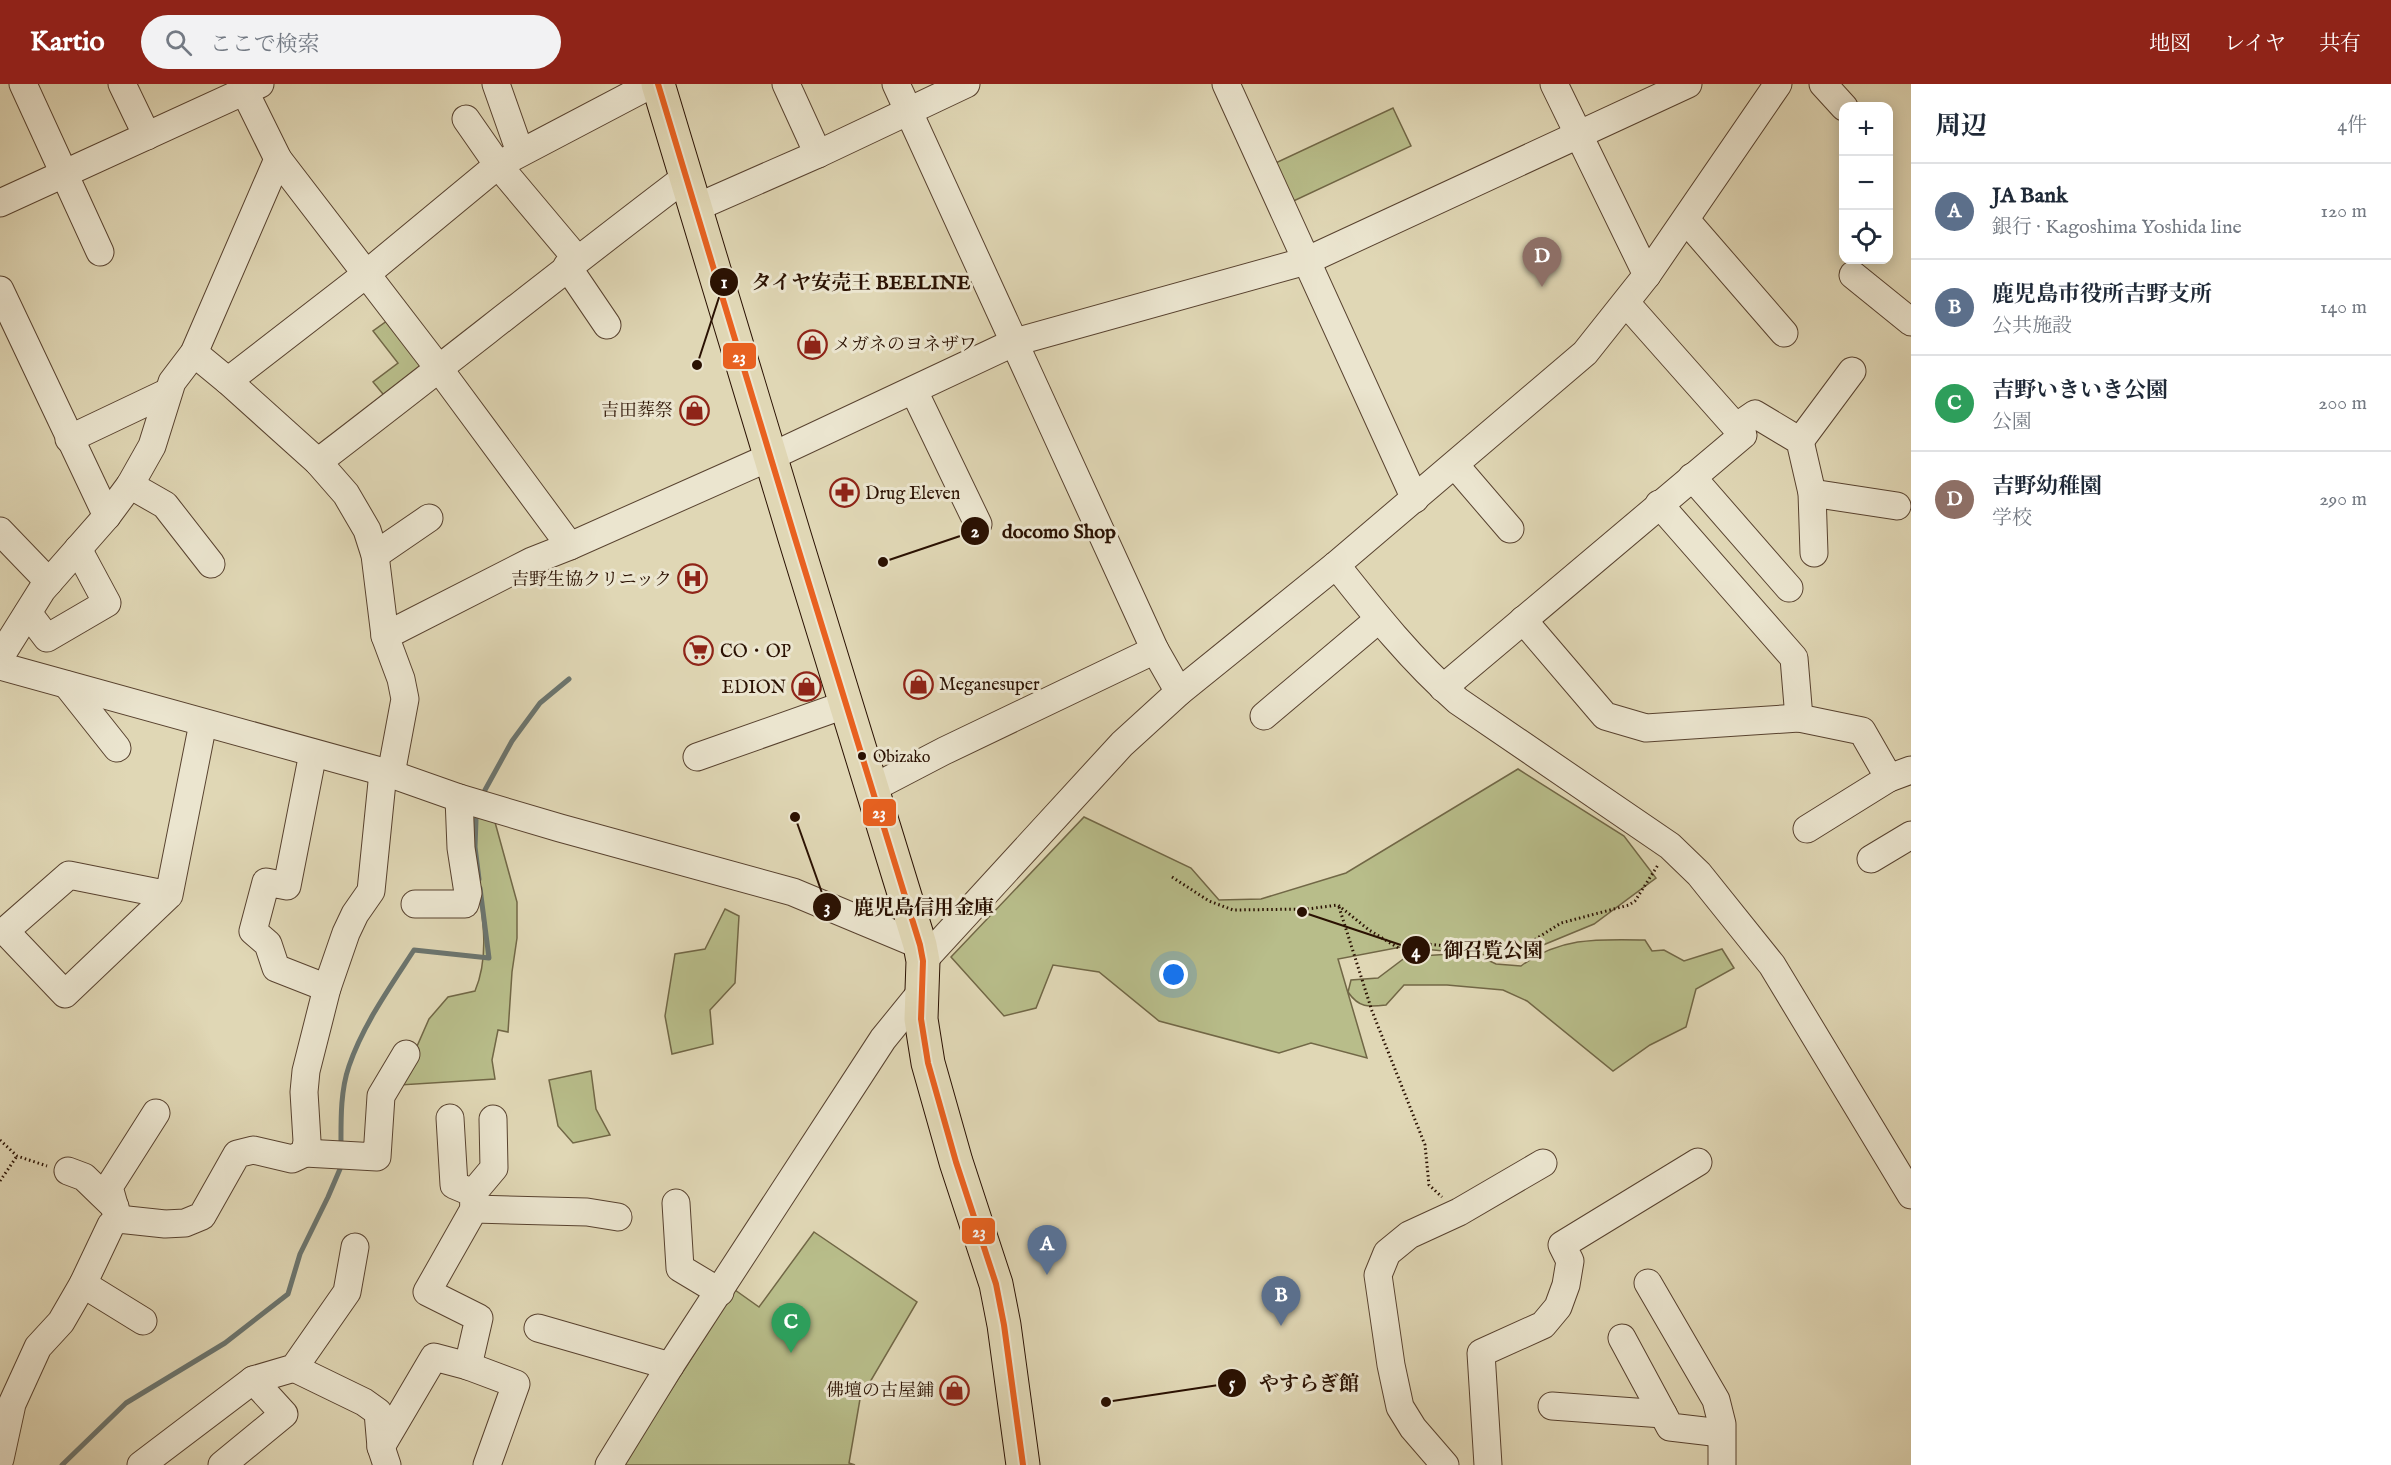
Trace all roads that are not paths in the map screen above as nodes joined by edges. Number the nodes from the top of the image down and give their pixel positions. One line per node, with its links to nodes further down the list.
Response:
1 (24, 84): 23 (street)
2 (122, 84): 19 (street)
3 (496, 84): 21 (street)
4 (652, 84): 21 (street)
5 (658, 84): 24 (main road)
6 (786, 84): 20 (street)
7 (896, 84): 16 (street)
8 (966, 84): 16 (street)
9 (1226, 84): 28 (street)
10 (1554, 84): 18 (street)
11 (1688, 84): 18 (street)
12 (1778, 84): 26 (street)
13 (1823, 84): 15 (street)
14 (248, 86): 19 (street); 22 (street)
15 (1839, 102)
16 (908, 111): 20 (street); 38 (street)
17 (466, 119): 21 (street)
18 (1578, 134): 28 (street); 32 (street)
19 (147, 136): 23 (street)
20 (818, 154): 24 (street)
21 (509, 158): 29 (street); 31 (street)
22 (278, 159): 31 (street); 39 (street)
23 (64, 173): 25 (street); 27 (street)
24 (691, 193): 29 (street); 48 (main road)
25 (0, 202)
26 (1686, 220): 32 (street); 37 (street)
27 (100, 252)
28 (1306, 261): 38 (street); 54 (street)
29 (572, 263): 36 (street); 40 (street)
30 (1853, 274): 35 (street)
31 (365, 275): 40 (street); 42 (street)
32 (1647, 275): 34 (street)
33 (0, 290): 46 (street)
34 (1626, 303): 45 (street); 50 (street)
35 (1911, 322)
36 (607, 325)
37 (1784, 333)
38 (1015, 342): 43 (street); 74 (street)
39 (194, 353): 42 (street); 44 (street)
40 (440, 370): 49 (street); 62 (street)
41 (1852, 371): 47 (street)
42 (228, 381): 49 (street)
43 (914, 391): 48 (street); 59 (street)
44 (168, 392): 46 (street); 52 (street)
45 (1736, 427): 47 (street); 51 (street)
46 (69, 439): 57 (street)
47 (1800, 441): 53 (street)
48 (770, 457): 62 (street); 80 (main road)
49 (318, 462): 65 (street)
50 (1455, 465): 54 (street); 60 (street)
51 (1692, 477): 55 (street); 69 (street)
52 (130, 484): 57 (street); 66 (street)
53 (1812, 494): 56 (street); 64 (street)
54 (1415, 499): 67 (street)
55 (1659, 504): 72 (street); 82 (street)
56 (1897, 506)
57 (107, 516): 63 (street)
58 (429, 518): 65 (street)
59 (978, 524)
60 (1510, 530)
61 (0, 531): 68 (street)
62 (570, 546): 73 (street)
63 (78, 549): 68 (street); 70 (street)
64 (1814, 553)
65 (375, 555): 73 (street)
66 (211, 564)
67 (1336, 565): 71 (street); 79 (street)
68 (49, 582): 70 (street)
69 (1789, 588)
70 (28, 613): 75 (street)
71 (1379, 620): 78 (street); 81 (street)
72 (1523, 620): 78 (street); 82 (street)
73 (386, 636): 87 (street)
74 (1155, 650): 79 (street); 89 (street)
75 (0, 657)
76 (0, 666): 77 (street)
77 (67, 685): 83 (street); 84 (street)
78 (1443, 688): 106 (street)
79 (1179, 692): 96 (street)
80 (847, 704): 86 (street); 89 (main road)
81 (1264, 716)
82 (1799, 717): 88 (street)
83 (203, 723): 85 (street); 94 (street)
84 (117, 748)
85 (313, 753): 87 (street); 97 (street)
86 (697, 757)
87 (391, 774): 90 (street); 97 (street)
88 (1900, 774): 91 (street)
89 (873, 788): 96 (main road)
90 (459, 798): 95 (street); 96 (street)
91 (1807, 829)
92 (1911, 835): 93 (street)
93 (1871, 859)
94 (169, 895): 94 (street)
95 (415, 904)
96 (922, 966): 114 (street); 131 (main road)
97 (327, 987): 102 (street)
98 (406, 1054): 102 (street)
99 (156, 1113): 109 (street)
100 (450, 1118): 107 (street)
101 (493, 1119): 107 (street)
102 (325, 1153): 109 (street)
103 (1698, 1162): 133 (street)
104 (1543, 1163): 132 (street)
105 (68, 1171): 109 (street)
106 (1911, 1195)
107 (473, 1201): 110 (street); 118 (street)
108 (676, 1203): 114 (street)
109 (117, 1213): 113 (street)
110 (618, 1217)
111 (355, 1247): 120 (street)
112 (1648, 1283): 124 (street)
113 (83, 1284): 115 (street); 126 (street)
114 (720, 1292): 119 (street)
115 (143, 1321)
116 (538, 1328): 119 (street)
117 (1622, 1338): 123 (street)
118 (468, 1366): 125 (street); 129 (street)
119 (670, 1366): 130 (street)
120 (294, 1368): 121 (street); 125 (street)
121 (253, 1380): 127 (street); 128 (street)
122 (1552, 1406): 123 (street)
123 (1663, 1414): 124 (street)
124 (1721, 1433): 134 (street)
125 (384, 1456)
126 (0, 1460)
127 (141, 1465)
128 (222, 1465)
129 (488, 1465)
130 (609, 1465)
131 (1023, 1465)
132 (1445, 1465)
133 (1488, 1465)
134 (1722, 1465)

